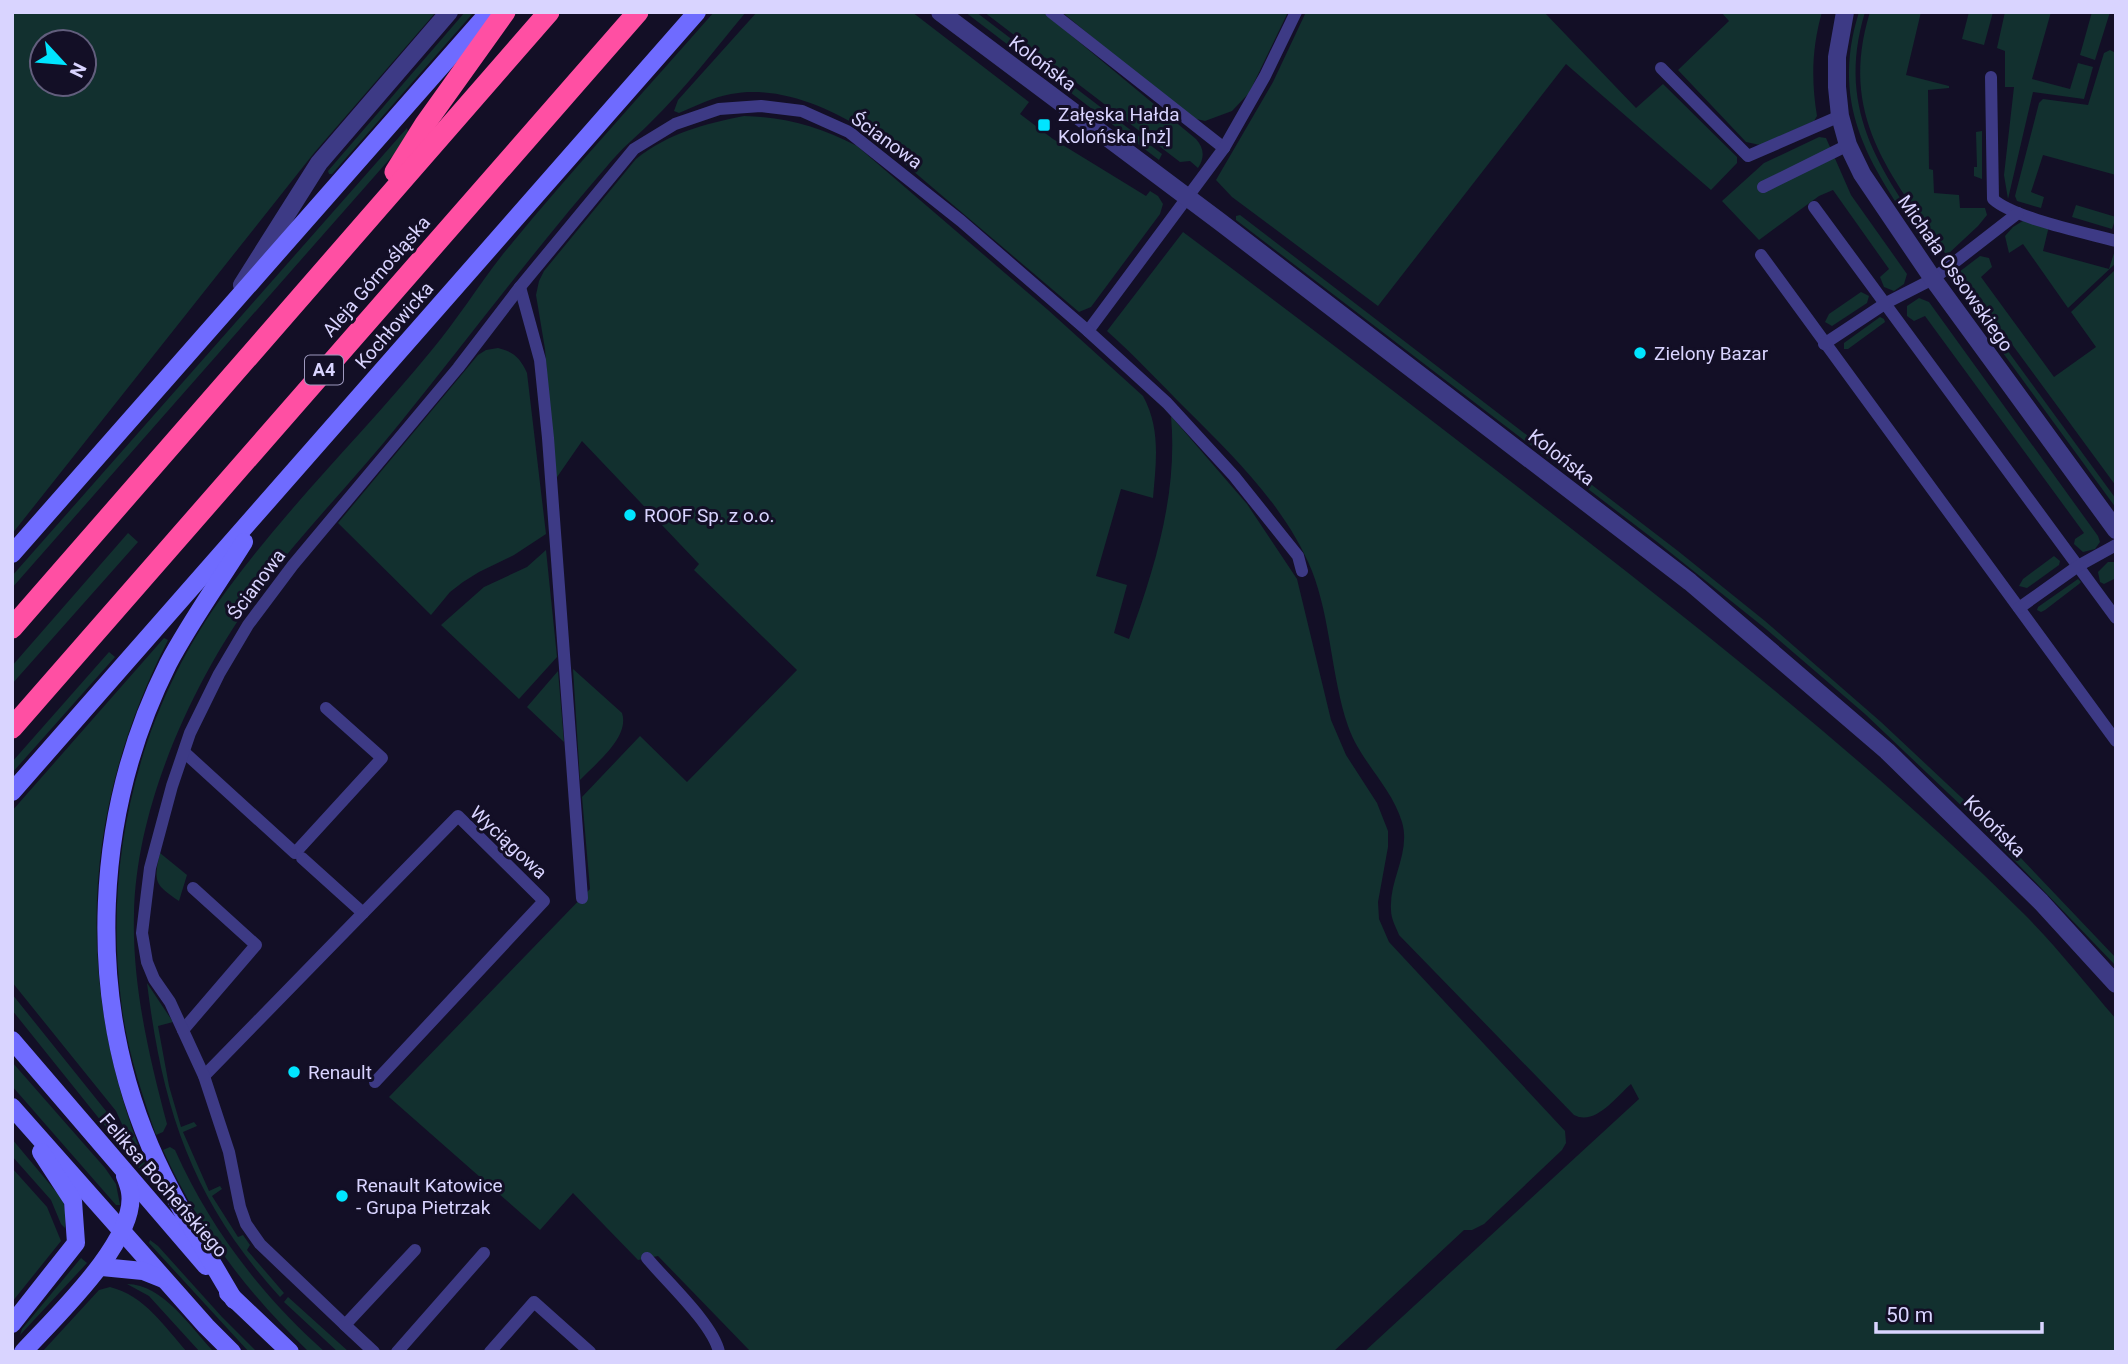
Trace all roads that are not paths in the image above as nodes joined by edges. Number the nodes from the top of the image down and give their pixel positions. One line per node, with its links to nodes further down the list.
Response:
1 (449, 12): 26 (street)
2 (489, 12): 26 (main road)
3 (505, 12): 20 (highway)
4 (549, 12): 20 (highway)
5 (638, 12): 39 (highway, Aleja Górnośląska / A4)
6 (697, 12): 29 (main road, Kochłowicka)
7 (940, 12): 17 (street, Kolońska)
8 (1051, 12): 15 (lane)
9 (1296, 12): 15 (lane)
10 (1845, 12): 13 (street, Michała Ossowskiego)
11 (1661, 68): 13 (lane)
12 (1991, 76): 19 (lane)
13 (1840, 116): 14 (street, Michała Ossowskiego)
14 (1848, 145): 16 (lane); 23 (street, Michała Ossowskiego)
15 (1224, 148): 17 (lane)
16 (1763, 187)
17 (1188, 198): 27 (lane); 47 (street, Kolońska)
18 (1814, 207): 25 (lane)
19 (2018, 213): 21 (lane); 23 (lane)
20 (358, 229): 37 (highway)
21 (2116, 241)
22 (1761, 255): 28 (lane)
23 (1933, 279): 25 (lane); 30 (street, Michała Ossowskiego)
24 (520, 287): 27 (lane, Ścianowa); 41 (lane, Ścianowa); 45 (lane)
25 (1886, 303): 28 (lane); 33 (lane)
26 (230, 304): 32 (main road)
27 (1088, 331): 34 (lane, Ścianowa)
28 (1824, 344): 35 (lane)
29 (271, 497): 42 (main road, Kochłowicka); 60 (main road)
30 (2116, 530)
31 (2116, 545): 33 (lane)
32 (12, 554)
33 (2078, 566): 35 (lane); 36 (lane)
34 (1303, 571)
35 (2019, 608): 40 (lane)
36 (2116, 618)
37 (12, 628)
38 (326, 708): 41 (lane)
39 (12, 729)
40 (2116, 741)
41 (184, 752): 48 (lane, Ścianowa)
42 (12, 792)
43 (302, 858): 46 (lane)
44 (193, 888): 48 (lane)
45 (582, 898)
46 (363, 914): 50 (lane); 51 (lane, Wyciągowa)
47 (2116, 984)
48 (183, 1030): 50 (lane)
49 (12, 1040): 53 (main road, Feliksa Bocheńskiego)
50 (204, 1076): 62 (lane)
51 (375, 1082)
52 (12, 1107): 54 (main road); 61 (main road)
53 (124, 1173): 54 (main road); 60 (main road, Feliksa Bocheńskiego)
54 (121, 1229): 58 (main road); 59 (main road)
55 (415, 1250): 62 (lane)
56 (484, 1252): 67 (lane)
57 (646, 1258): 70 (lane)
58 (102, 1267): 59 (main road); 63 (main road)
59 (165, 1280): 64 (main road)
60 (234, 1300): 65 (main road, Feliksa Bocheńskiego)
61 (12, 1324)
62 (345, 1325): 66 (lane)
63 (23, 1352)
64 (232, 1352)
65 (290, 1352)
66 (374, 1352)
67 (397, 1352)
68 (490, 1352): 69 (lane)
69 (590, 1352)
70 (719, 1352)

